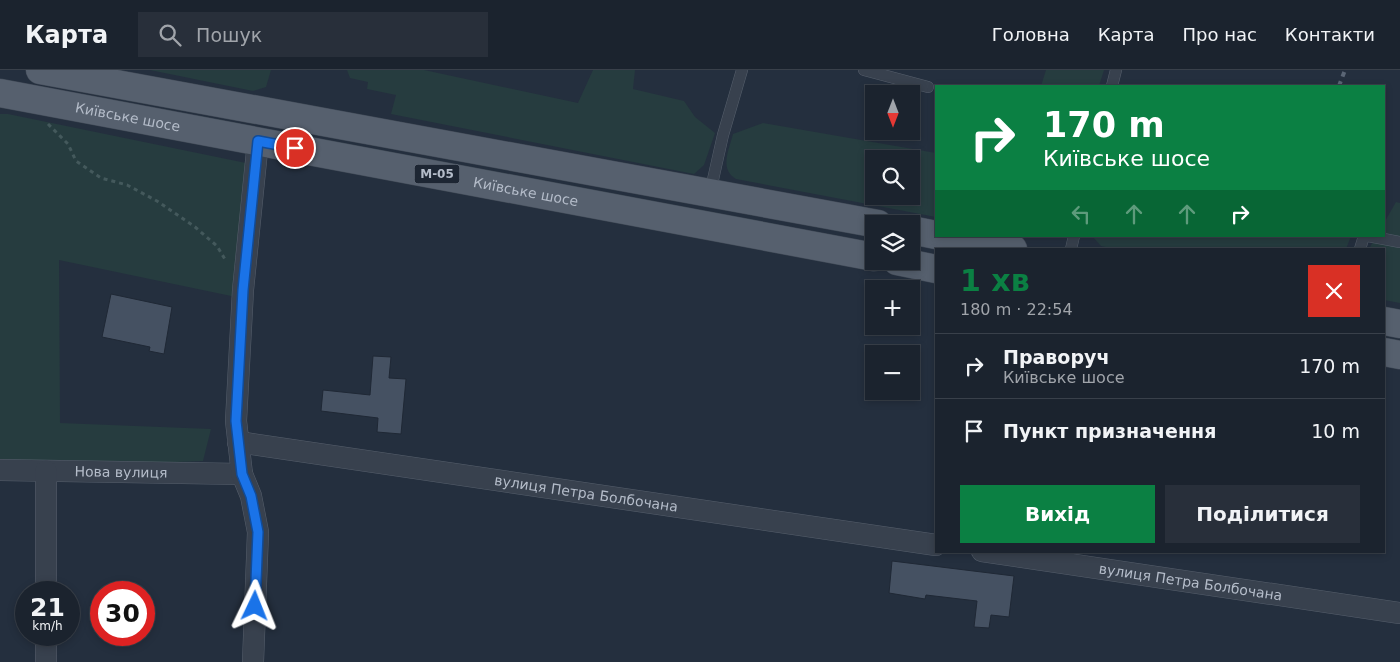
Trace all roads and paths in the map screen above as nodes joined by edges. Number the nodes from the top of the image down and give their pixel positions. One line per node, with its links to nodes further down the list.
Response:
1 (40, 70): 10 (main road, М-05)
2 (742, 70): 10 (lane)
3 (864, 70): 6 (lane)
4 (1116, 70): 5 (lane)
5 (1112, 85)
6 (928, 87)
7 (0, 93): 8 (main road, Київське шосе / М-05)
8 (27, 98): 9 (main road, Київське шосе / М-05); 21 (path)
9 (258, 141): 18 (main road, Київське шосе / М-05); 21 (street)
10 (710, 193): 11 (main road, М-05)
11 (865, 222)
12 (920, 232): 13 (main road)
13 (935, 235)
14 (950, 237): 17 (main road)
15 (1373, 237): 16 (lane)
16 (1400, 242)
17 (1008, 248)
18 (865, 255)
19 (920, 266): 20 (main road)
20 (935, 269)
21 (243, 290): 26 (street)
22 (1385, 321): 23 (main road)
23 (1400, 324)
24 (1385, 352): 25 (main road)
25 (1400, 355)
26 (238, 442): 29 (street); 30 (street, вулиця Петра Болбочана)
27 (0, 470): 28 (street, Нова вулиця)
28 (46, 471): 29 (street, Нова вулиця); 32 (street)
29 (242, 474): 36 (street)
30 (935, 544)
31 (995, 553): 33 (street, вулиця Петра Болбочана)
32 (46, 581)
33 (1400, 613)
34 (46, 646): 35 (street)
35 (46, 662)
36 (253, 662)

